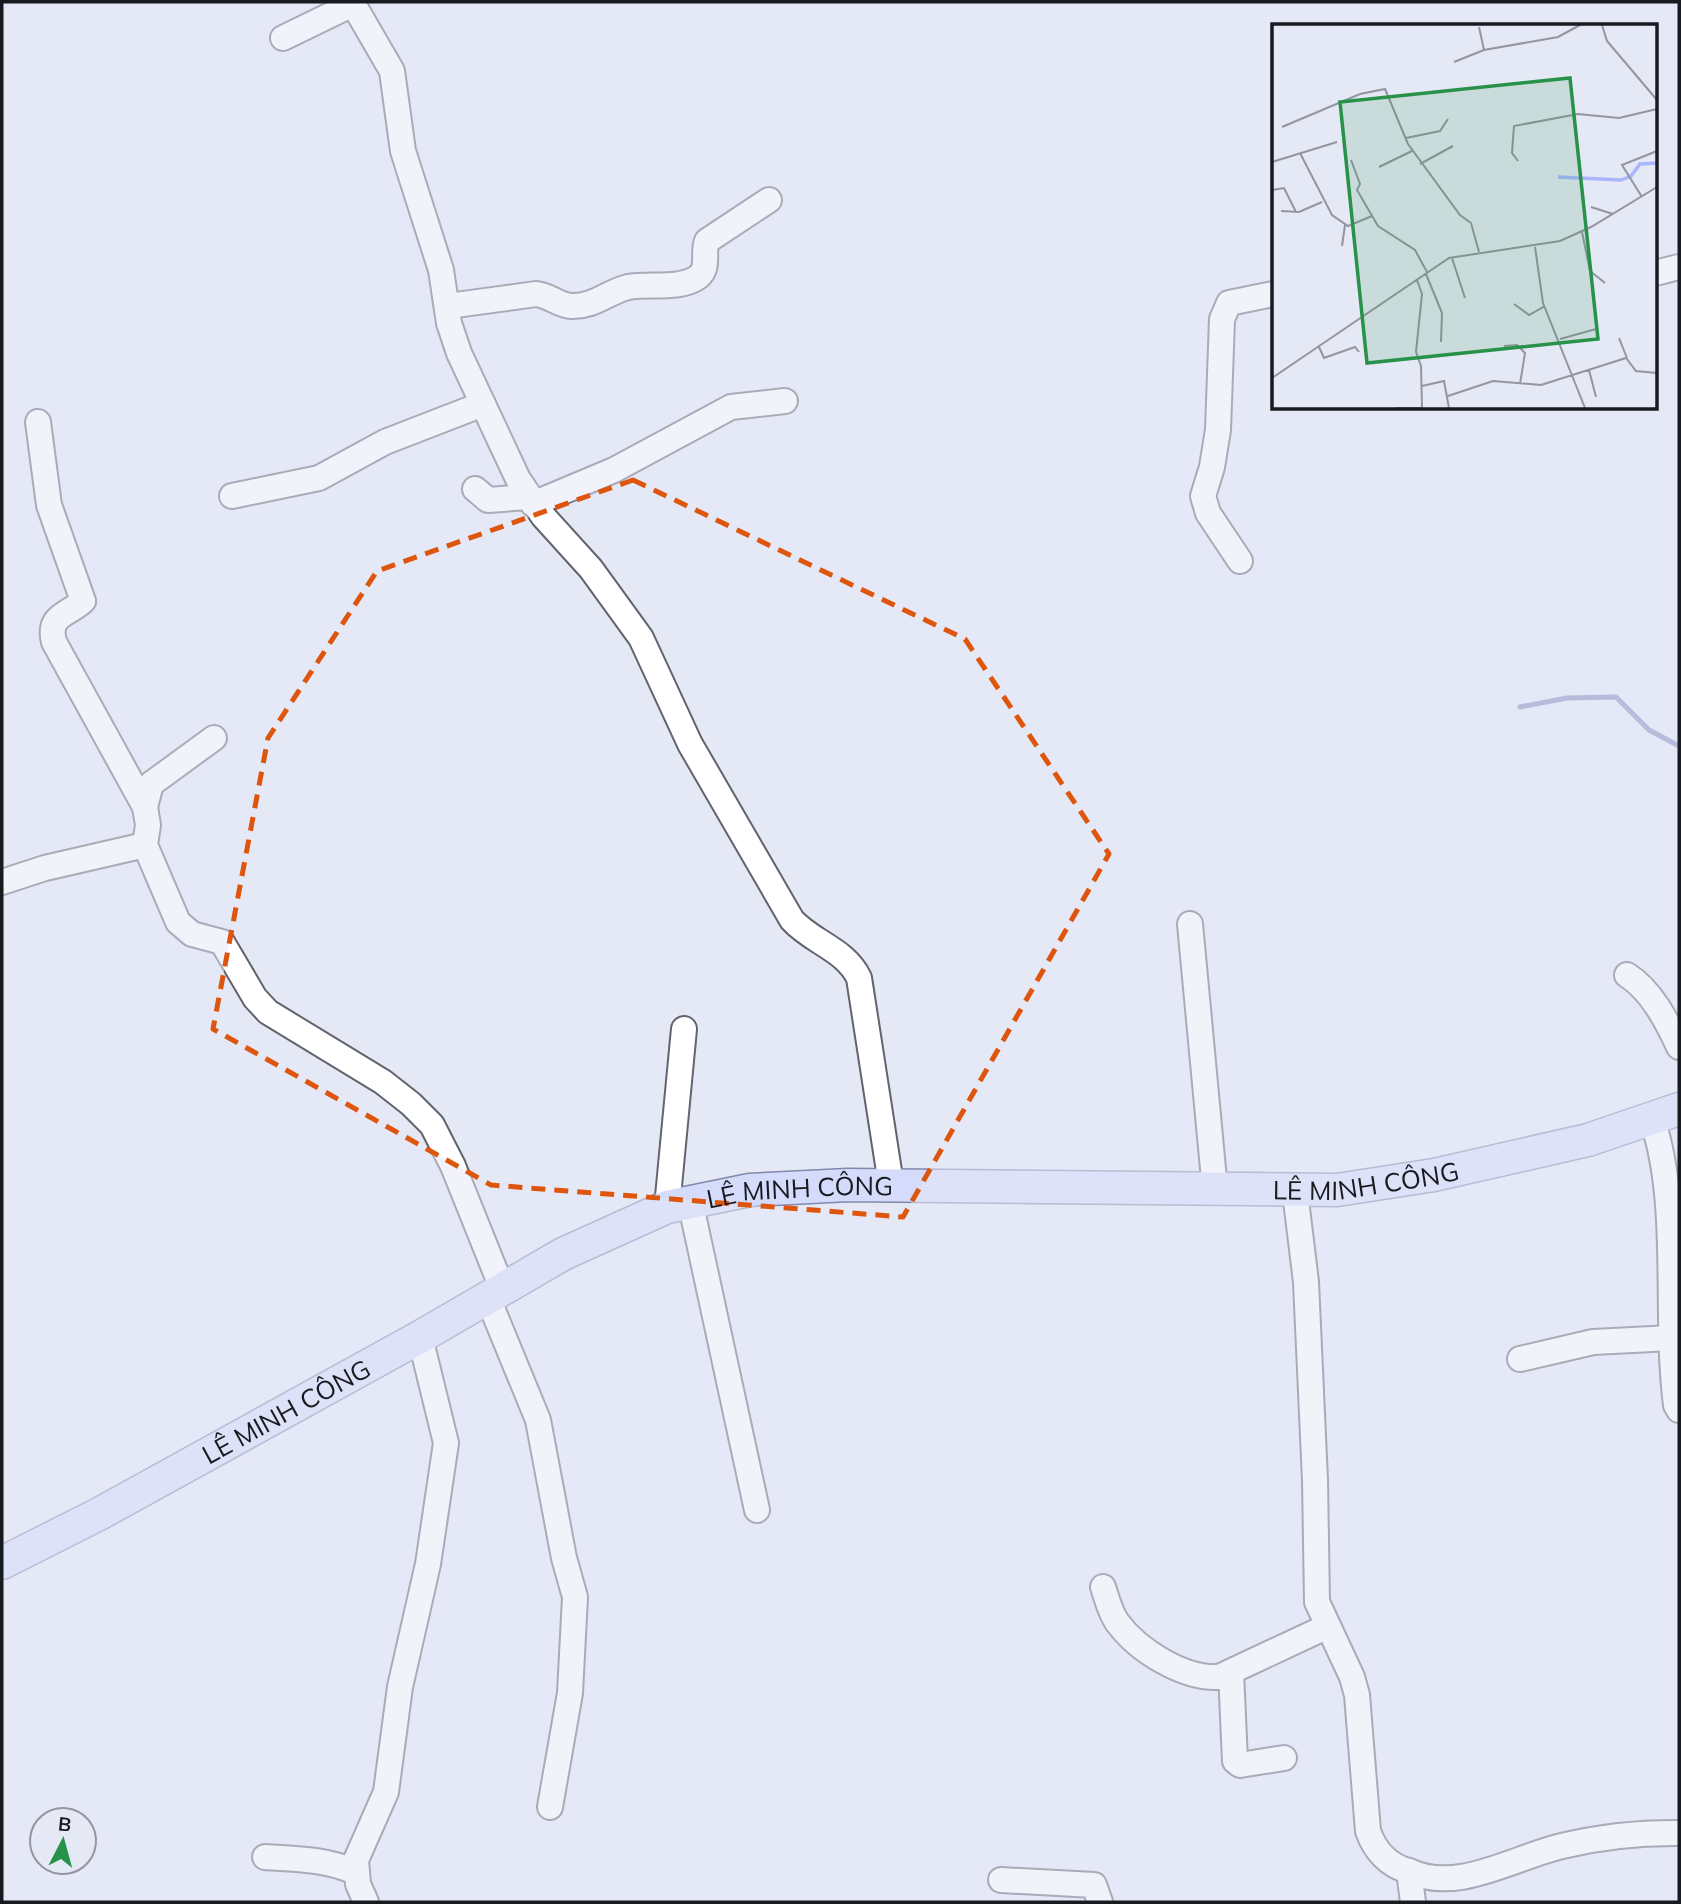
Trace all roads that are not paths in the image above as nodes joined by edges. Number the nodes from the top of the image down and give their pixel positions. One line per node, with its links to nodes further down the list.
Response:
1 (353, 3): 2 (street); 7 (street)
2 (283, 37)
3 (769, 200): 7 (street)
4 (1679, 267): 5 (street)
5 (1656, 273)
6 (1272, 294): 14 (street)
7 (448, 306): 9 (street)
8 (785, 401): 13 (street)
9 (483, 404): 12 (street); 13 (street)
10 (38, 422): 16 (street)
11 (475, 489): 13 (street)
12 (232, 496)
13 (531, 500): 24 (street)
14 (1240, 561)
15 (214, 738): 16 (street)
16 (145, 807): 17 (street)
17 (145, 845): 18 (street); 28 (street)
18 (2, 882)
19 (1190, 924): 25 (street)
20 (1627, 975): 22 (street)
21 (684, 1029): 27 (street)
22 (1679, 1047)
23 (1666, 1114): 26 (main road, LÊ MINH CÔNG); 30 (street)
24 (891, 1184): 25 (main road, LÊ MINH CÔNG); 27 (main road, LÊ MINH CÔNG)
25 (1215, 1190): 26 (main road, LÊ MINH CÔNG)
26 (1296, 1192): 36 (street)
27 (678, 1204): 28 (main road, LÊ MINH CÔNG); 33 (street)
28 (495, 1292): 29 (main road, LÊ MINH CÔNG); 39 (street)
29 (420, 1337): 34 (main road, LÊ MINH CÔNG); 43 (street)
30 (1672, 1338): 31 (street); 32 (street)
31 (1520, 1359)
32 (1679, 1410)
33 (757, 1510)
34 (2, 1563)
35 (1103, 1587): 37 (street)
36 (1326, 1627): 37 (street); 42 (street)
37 (1231, 1672): 38 (street)
38 (1284, 1758)
39 (550, 1807)
40 (1675, 1833): 42 (street)
41 (265, 1857): 43 (street)
42 (1409, 1871): 47 (street)
43 (355, 1872): 45 (street)
44 (1000, 1880): 46 (street)
45 (366, 1902)
46 (1100, 1902)
47 (1413, 1902)

